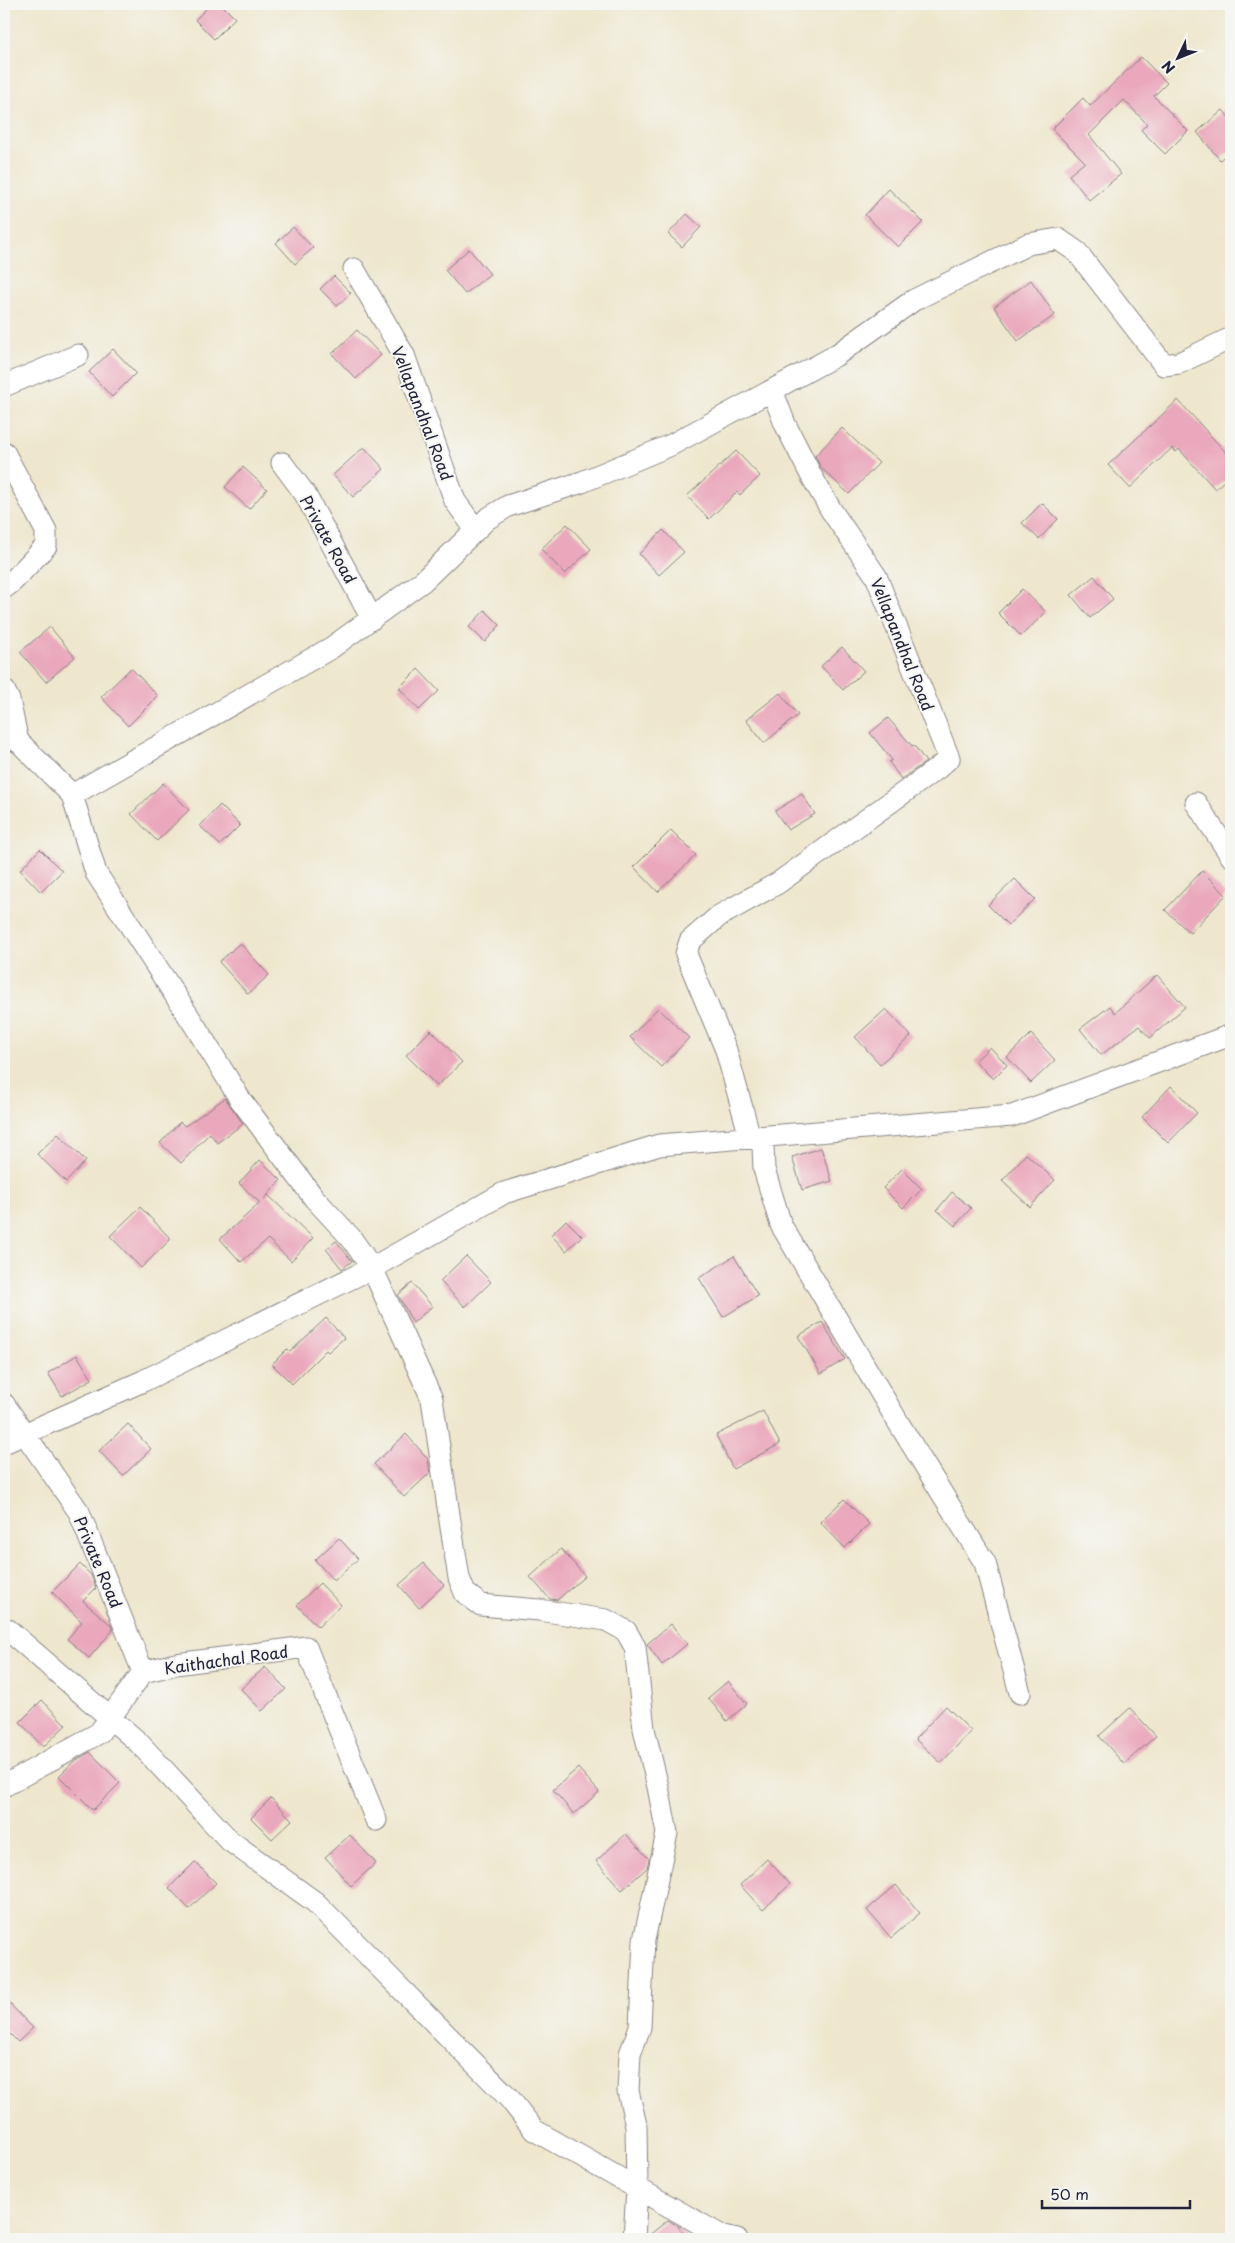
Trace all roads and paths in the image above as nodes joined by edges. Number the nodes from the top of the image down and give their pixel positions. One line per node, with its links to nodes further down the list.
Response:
1 (354, 270): 8 (street, Vellapandhal Road)
2 (1231, 338): 5 (street)
3 (78, 354): 4 (street)
4 (4, 386)
5 (772, 390): 8 (street); 17 (street, Vellapandhal Road)
6 (4, 452): 9 (street)
7 (282, 462): 10 (street, Private Road)
8 (476, 530): 10 (street)
9 (4, 588)
10 (372, 619): 13 (street)
11 (4, 690): 12 (street)
12 (11, 734): 13 (street)
13 (72, 795): 18 (street)
14 (1196, 803): 15 (street)
15 (1231, 856)
16 (1231, 1035): 17 (street)
17 (754, 1138): 18 (street); 24 (street)
18 (372, 1268): 20 (street); 28 (street)
19 (4, 1404): 20 (street)
20 (24, 1434): 21 (street); 23 (street, Private Road)
21 (4, 1443)
22 (4, 1629): 25 (street)
23 (143, 1672): 25 (street, Kaithachal Road); 27 (street, Kaithachal Road)
24 (1020, 1693)
25 (110, 1718): 26 (street, Kaithachal Road); 28 (street)
26 (4, 1786)
27 (376, 1820)
28 (637, 2188): 29 (street); 30 (street)
29 (634, 2239)
30 (737, 2239)

